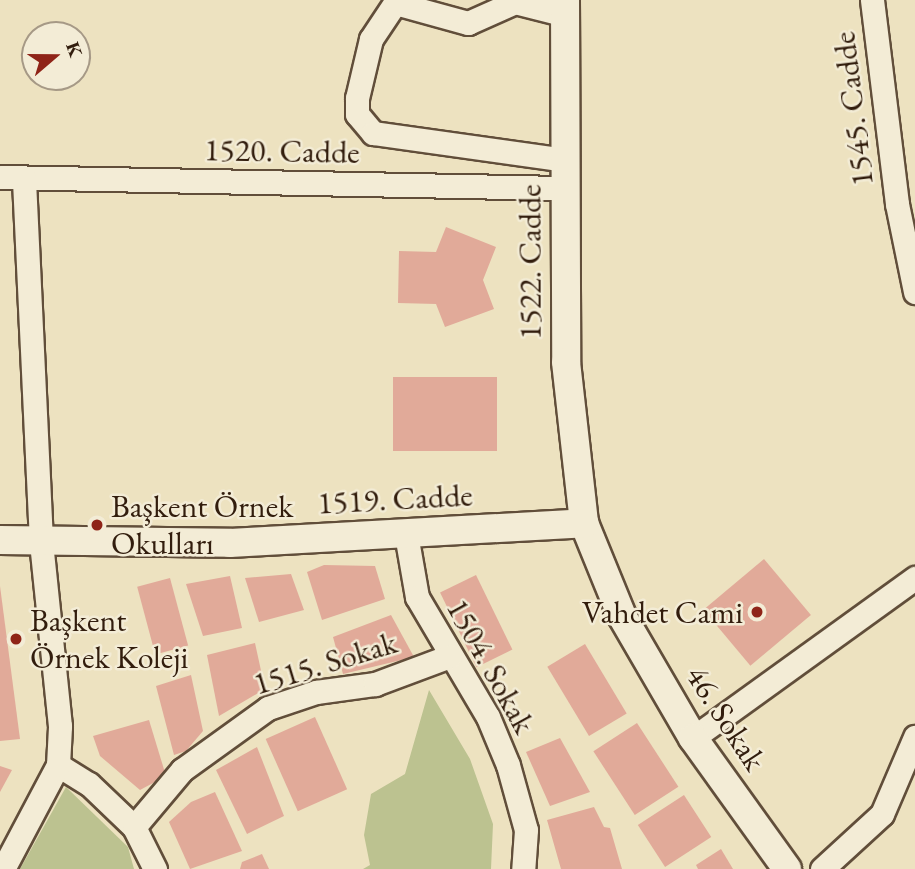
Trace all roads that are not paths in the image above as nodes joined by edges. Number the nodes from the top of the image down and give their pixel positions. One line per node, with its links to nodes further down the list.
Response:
1 (872, 0): 8 (street, 1545. Cadde)
2 (396, 1): 3 (street); 4 (street)
3 (565, 7): 4 (street, 1522. Cadde)
4 (564, 160): 7 (street, 1522. Cadde)
5 (0, 177): 6 (street, 1520. Cadde)
6 (24, 177): 7 (street, 1520. Cadde); 12 (street)
7 (564, 188): 9 (street, 1522. Cadde)
8 (915, 292)
9 (584, 523): 10 (street, 1519. Cadde); 16 (street, 46. Sokak)
10 (406, 534): 12 (street, 1519. Cadde); 14 (street, 1504. Sokak)
11 (0, 540): 12 (street, 1519. Cadde)
12 (41, 541): 17 (street)
13 (915, 578): 16 (street)
14 (450, 656): 18 (street, 1515. Sokak); 21 (street, 1504. Sokak)
15 (915, 737): 23 (street)
16 (693, 738): 22 (street, 46. Sokak)
17 (58, 765): 18 (street); 19 (street)
18 (134, 827): 20 (street)
19 (3, 869)
20 (155, 869)
21 (523, 869)
22 (787, 869)
23 (822, 869)

